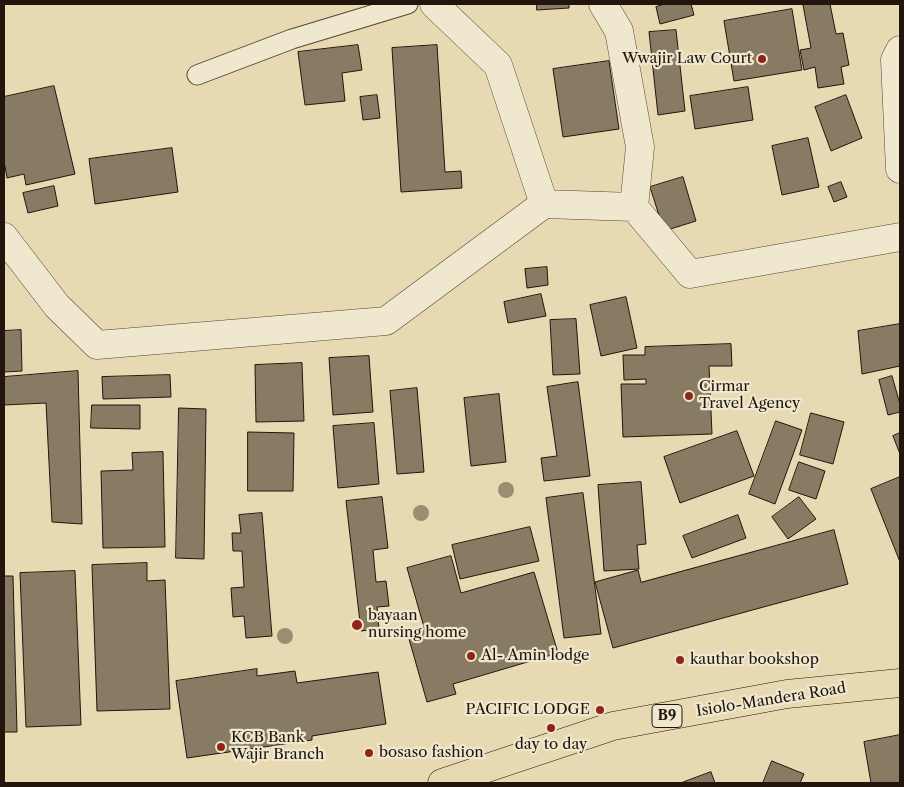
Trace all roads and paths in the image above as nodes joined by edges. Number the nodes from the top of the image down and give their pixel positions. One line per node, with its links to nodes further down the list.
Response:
1 (408, 4): 5 (lane)
2 (434, 4): 7 (street)
3 (603, 4): 8 (street)
4 (900, 50): 6 (street)
5 (197, 75)
6 (900, 169)
7 (544, 204): 8 (street); 9 (street)
8 (634, 208): 10 (street)
9 (4, 237)
10 (900, 237)
11 (900, 683): 12 (highway, Isiolo-Mandera Road / B9)
12 (442, 783)

